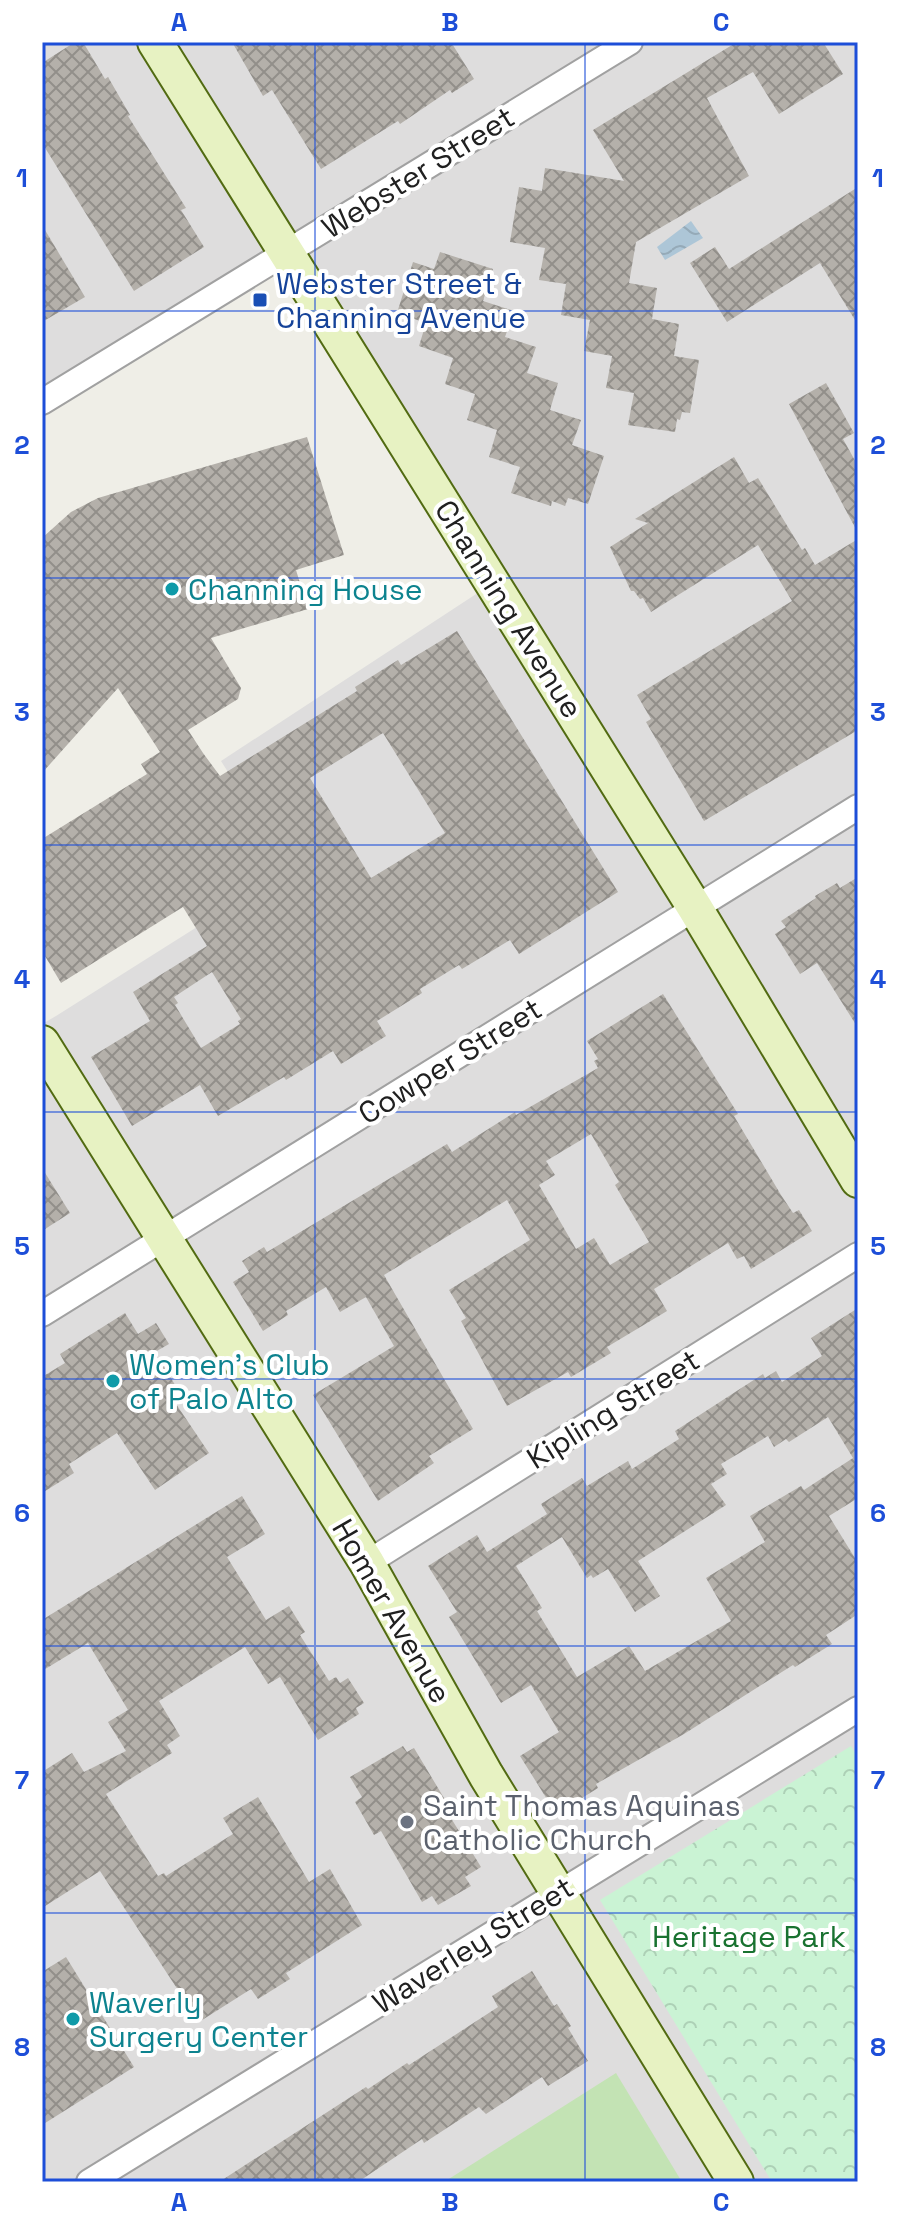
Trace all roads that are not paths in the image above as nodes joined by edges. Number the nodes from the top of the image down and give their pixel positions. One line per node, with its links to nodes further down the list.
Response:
1 (155, 42): 3 (street, Channing Avenue)
2 (630, 42): 3 (street, Webster Street)
3 (287, 252): 4 (street, Webster Street); 6 (street, Channing Avenue)
4 (42, 402)
5 (858, 807): 6 (street, Cowper Street)
6 (695, 908): 8 (street, Channing Avenue); 9 (street, Cowper Street)
7 (42, 1043): 9 (street, Homer Avenue)
8 (858, 1180)
9 (165, 1237): 11 (street, Cowper Street); 12 (street, Homer Avenue)
10 (858, 1255): 12 (street, Kipling Street)
11 (42, 1314)
12 (367, 1563): 14 (street, Homer Avenue)
13 (858, 1709): 14 (street, Waverley Street)
14 (557, 1893): 15 (street, Waverley Street); 16 (street, Homer Avenue)
15 (89, 2182)
16 (736, 2182)

